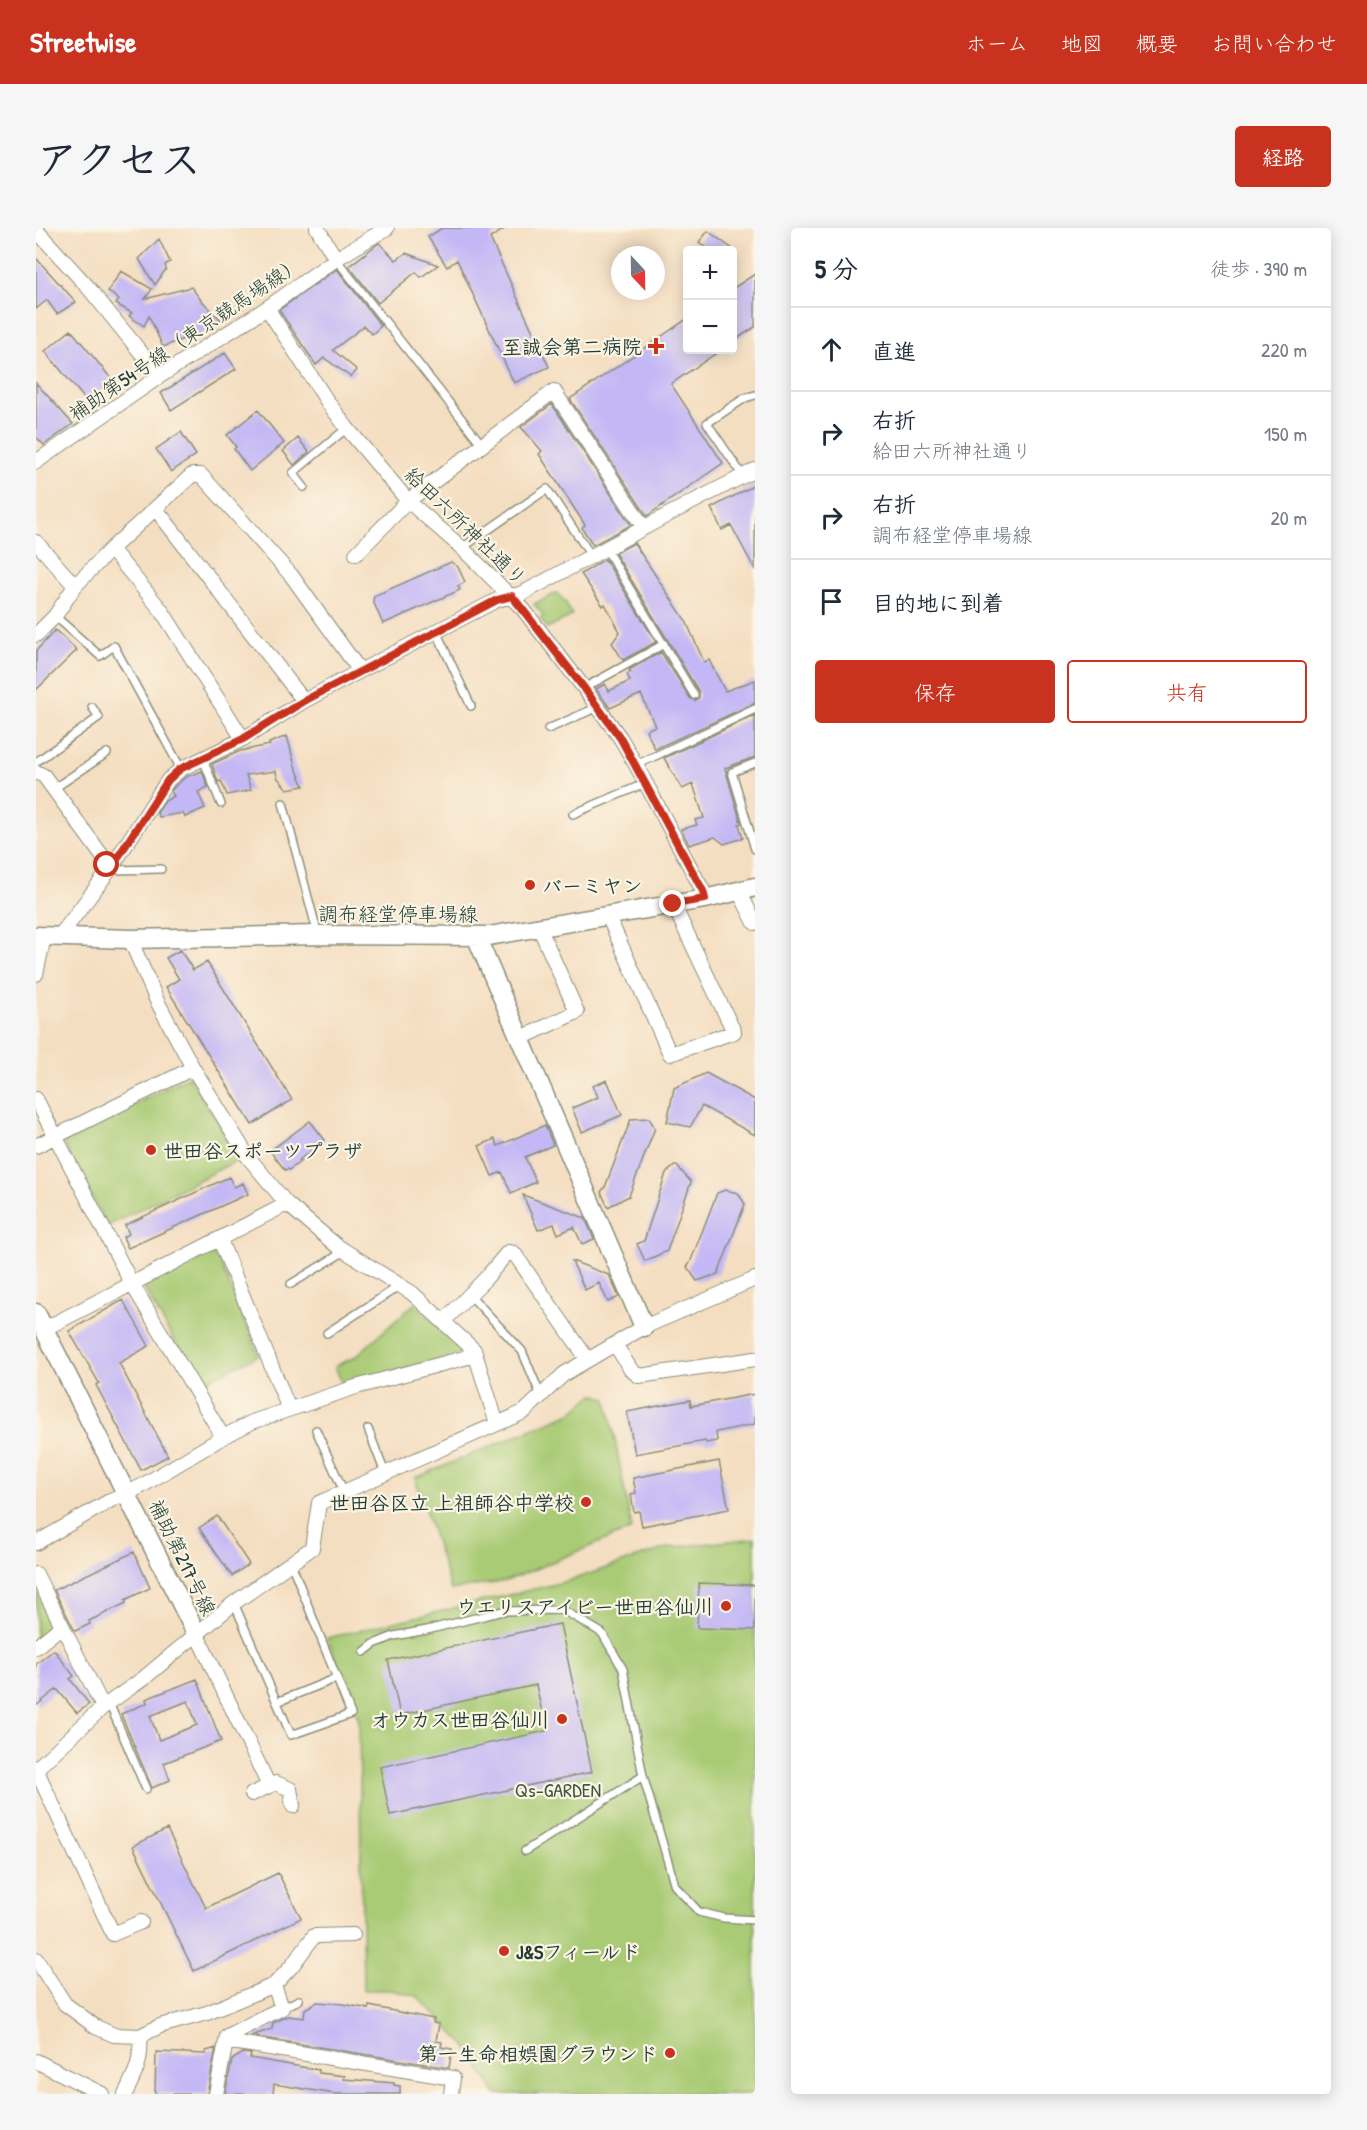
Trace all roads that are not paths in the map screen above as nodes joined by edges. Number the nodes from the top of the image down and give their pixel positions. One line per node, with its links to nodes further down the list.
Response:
1 (317, 228): 4 (street)
2 (387, 228): 4 (street, 補助第54号線（東京競馬場線）)
3 (36, 229): 6 (street)
4 (336, 259): 5 (street, 補助第54号線（東京競馬場線）); 9 (lane)
5 (267, 308): 6 (street, 補助第54号線（東京競馬場線）); 8 (street, 給田六所神社通り)
6 (160, 376): 10 (street, 補助第54号線（東京競馬場線）)
7 (755, 395): 11 (lane)
8 (347, 428): 12 (lane); 13 (street, 給田六所神社通り)
9 (483, 446): 13 (street); 15 (street)
10 (36, 462)
11 (749, 473): 15 (street)
12 (304, 487)
13 (408, 501): 17 (street, 給田六所神社通り); 20 (street)
14 (156, 509): 18 (street); 28 (street); 31 (street)
15 (644, 528): 19 (street)
16 (36, 542): 22 (street)
17 (462, 548): 21 (lane); 23 (street, 給田六所神社通り)
18 (111, 549): 22 (street); 37 (street)
19 (606, 549): 21 (street); 27 (lane)
20 (356, 554)
21 (592, 557): 23 (street)
22 (75, 586): 24 (street)
23 (512, 596): 25 (street); 29 (street, 給田六所神社通り)
24 (55, 616): 26 (street); 43 (lane)
25 (436, 631): 28 (street); 32 (lane)
26 (36, 635)
27 (664, 644): 29 (lane); 30 (lane)
28 (360, 671): 31 (street)
29 (584, 688): 33 (street, 給田六所神社通り)
30 (694, 695)
31 (304, 701): 37 (street)
32 (471, 706)
33 (598, 706): 36 (lane); 42 (street, 給田六所神社通り)
34 (92, 707): 40 (lane)
35 (755, 709): 42 (lane)
36 (548, 729)
37 (243, 739): 39 (street)
38 (107, 753): 46 (lane)
39 (202, 759): 43 (street); 48 (lane)
40 (36, 762)
41 (755, 763): 50 (lane)
42 (636, 765): 45 (street, 給田六所神社通り)
43 (180, 769): 51 (street)
44 (36, 772): 46 (street)
45 (645, 783): 49 (lane); 54 (street, 給田六所神社通り)
46 (53, 789): 51 (street)
47 (283, 803): 59 (lane)
48 (221, 804)
49 (573, 814)
50 (755, 849)
51 (111, 868): 52 (lane); 61 (street)
52 (161, 869)
53 (747, 889): 54 (street, 調布経堂停車場線); 57 (street)
54 (705, 899): 55 (street, 調布経堂停車場線)
55 (673, 904): 56 (street, 調布経堂停車場線); 56 (street)
56 (608, 916): 58 (street, 調布経堂停車場線)
57 (755, 924)
58 (539, 927): 60 (street, 調布経堂停車場線); 64 (street)
59 (318, 935): 60 (street, 調布経堂停車場線); 62 (street, 調布経堂停車場線)
60 (476, 936): 64 (street)
61 (47, 937): 62 (street, 調布経堂停車場線); 63 (street)
62 (130, 939): 65 (street)
63 (36, 974)
64 (519, 1039): 79 (street)
65 (193, 1068): 67 (street); 69 (street)
66 (36, 1099): 67 (street)
67 (55, 1137): 68 (street); 73 (street)
68 (36, 1146)
69 (287, 1204): 70 (street); 71 (street)
70 (220, 1240): 73 (street); 86 (street)
71 (345, 1251): 74 (lane); 75 (street)
72 (755, 1279): 79 (street)
73 (132, 1284): 77 (street); 90 (street)
74 (291, 1284)
75 (401, 1286): 78 (street); 80 (lane)
76 (469, 1294): 78 (street); 84 (street); 85 (lane)
77 (40, 1321): 93 (street, 補助第217号線)
78 (444, 1321): 82 (street)
79 (644, 1328): 81 (street)
80 (327, 1333)
81 (615, 1344): 83 (street); 84 (street)
82 (475, 1355): 86 (street); 87 (street)
83 (755, 1359)
84 (588, 1360): 85 (street)
85 (541, 1396): 87 (street)
86 (289, 1409): 90 (street)
87 (497, 1424): 91 (street)
88 (368, 1429): 91 (lane)
89 (316, 1430): 92 (lane)
90 (223, 1437): 93 (street)
91 (386, 1473): 92 (street)
92 (344, 1492): 95 (street)
93 (126, 1493): 94 (street); 99 (street, 補助第217号線)
94 (36, 1543)
95 (291, 1563): 97 (street); 102 (lane)
96 (36, 1574): 98 (street)
97 (234, 1603): 99 (street); 103 (lane)
98 (62, 1626): 100 (street); 104 (street)
99 (197, 1635): 104 (street); 107 (street, 補助第217号線)
100 (36, 1647)
101 (364, 1652): 106 (lane)
102 (337, 1678): 103 (lane); 103 (lane)
103 (277, 1702)
104 (106, 1705): 105 (street); 108 (lane)
105 (36, 1769): 113 (street)
106 (643, 1776): 111 (lane); 112 (lane)
107 (269, 1786): 109 (street); 110 (street)
108 (146, 1789)
109 (252, 1794)
110 (293, 1806)
111 (525, 1851)
112 (755, 1920)
113 (141, 1922)
114 (353, 1935): 116 (street)
115 (36, 1959): 119 (street)
116 (274, 1985): 118 (street); 119 (street)
117 (300, 2001): 118 (lane)
118 (282, 2008): 120 (street)
119 (140, 2036): 123 (street)
120 (226, 2041): 124 (street); 125 (street)
121 (36, 2061): 122 (street)
122 (102, 2094)
123 (125, 2094)
124 (216, 2094)
125 (451, 2094)

